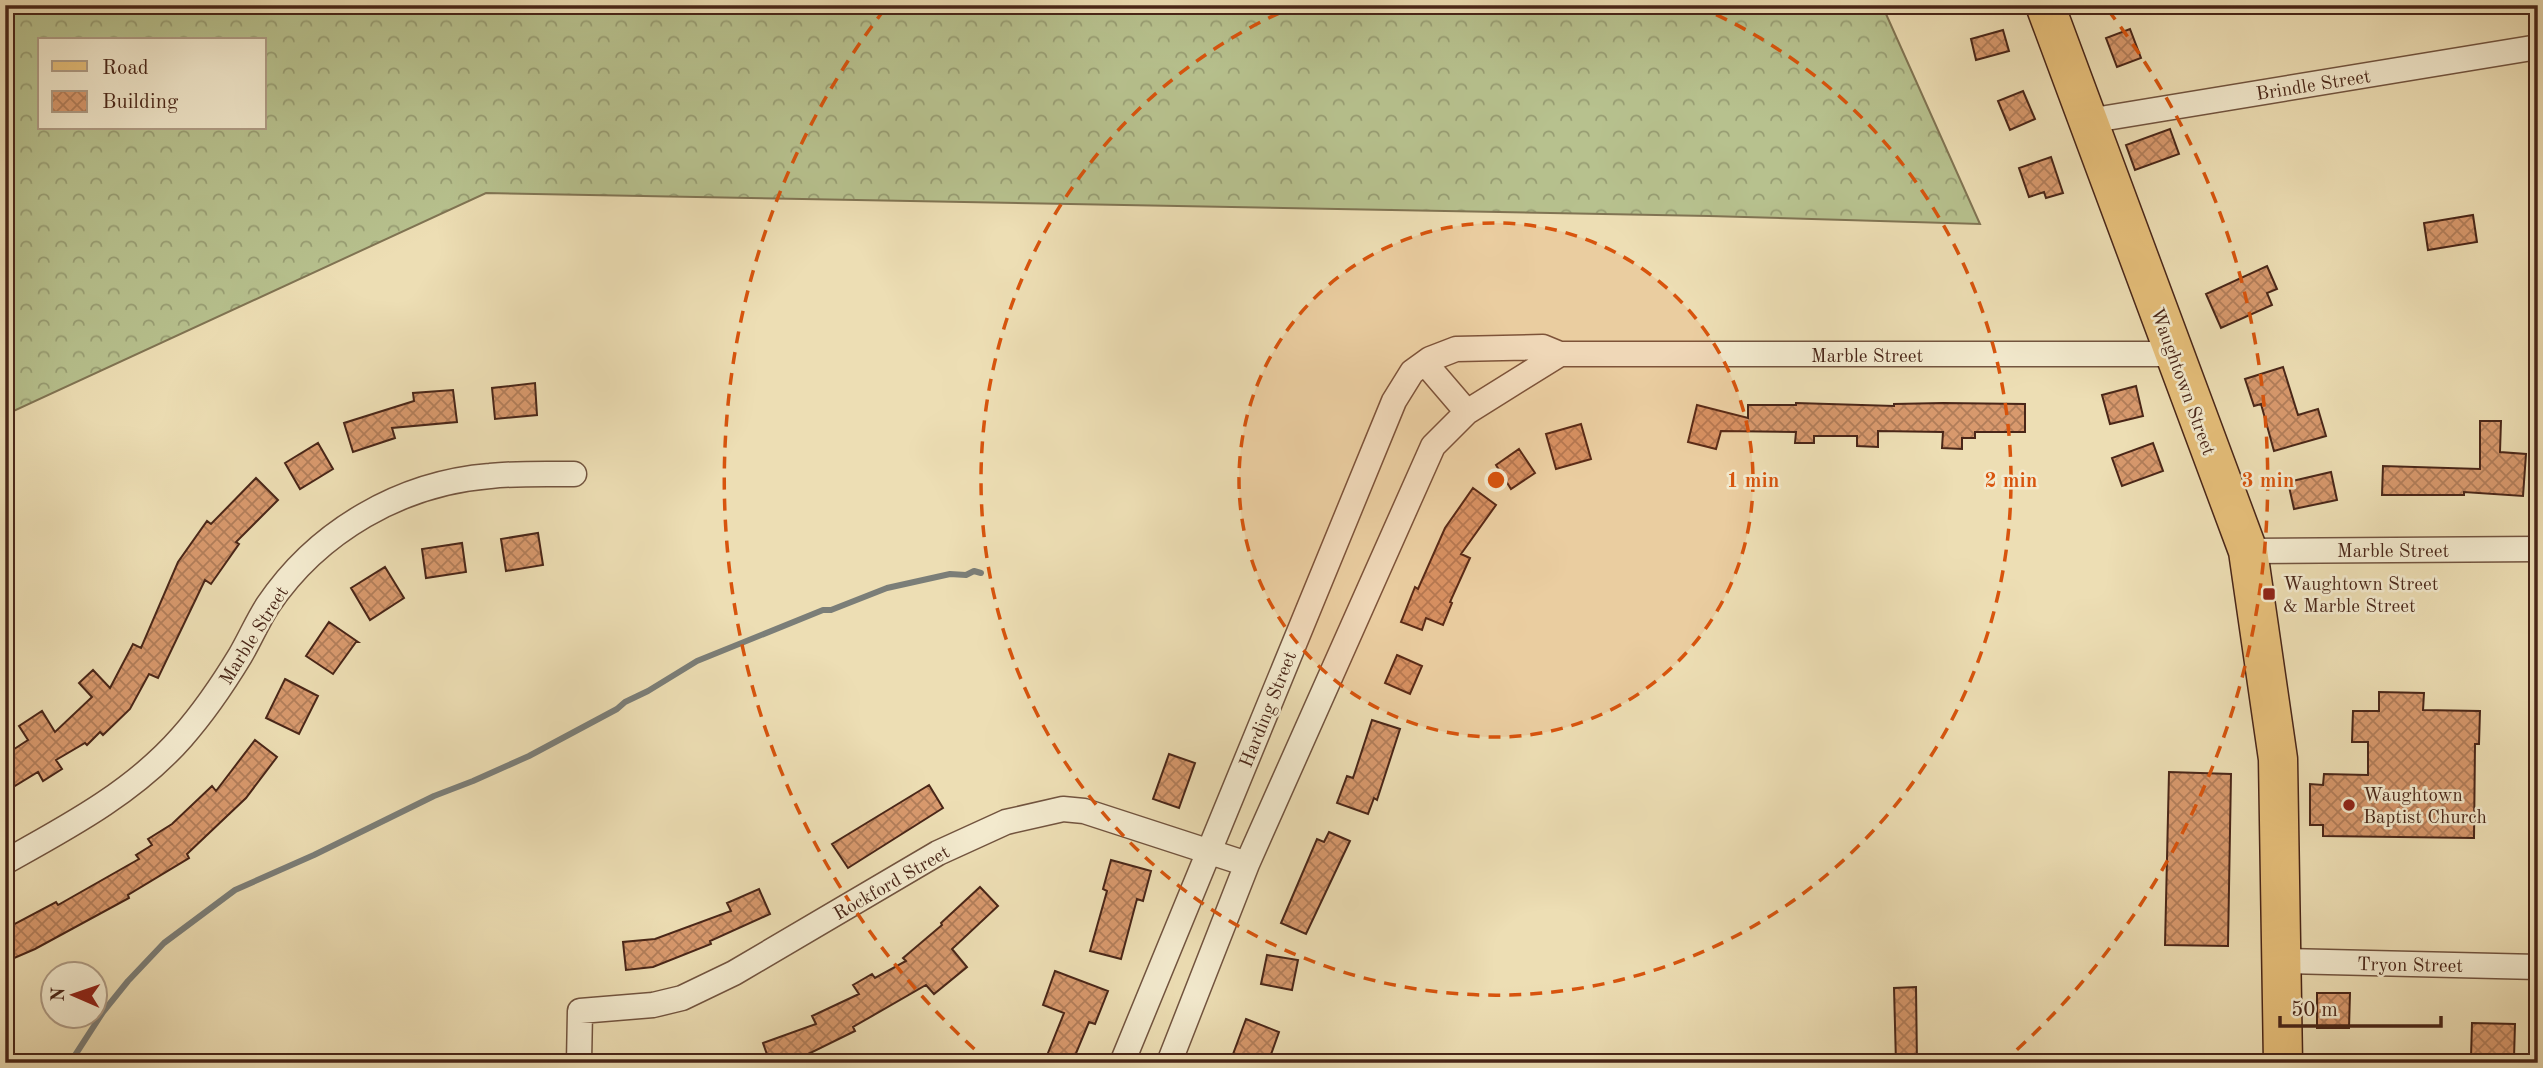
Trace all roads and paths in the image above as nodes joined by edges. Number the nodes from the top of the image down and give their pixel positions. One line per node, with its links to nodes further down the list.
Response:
1 (2045, 5): 3 (main road, Waughtown Street)
2 (2538, 47): 3 (street, Brindle Street)
3 (2088, 121): 5 (main road, Waughtown Street)
4 (1560, 354): 5 (street, Marble Street); 6 (street, Marble Street); 7 (street)
5 (2174, 354): 10 (main road, Waughtown Street)
6 (1424, 363): 7 (street); 11 (street, Harding Street)
7 (1467, 412): 13 (street)
8 (575, 474): 12 (street, Marble Street)
9 (2538, 550): 10 (street, Marble Street)
10 (2248, 551): 14 (main road, Waughtown Street)
11 (1209, 851): 13 (street, Rockford Street); 16 (street, Rockford Street); 17 (street, Harding Street)
12 (5, 862)
13 (1247, 864): 18 (street)
14 (2282, 961): 15 (street, Tryon Street); 19 (main road, Waughtown Street)
15 (2538, 967)
16 (579, 1063)
17 (1122, 1063)
18 (1169, 1063)
19 (2283, 1063)

